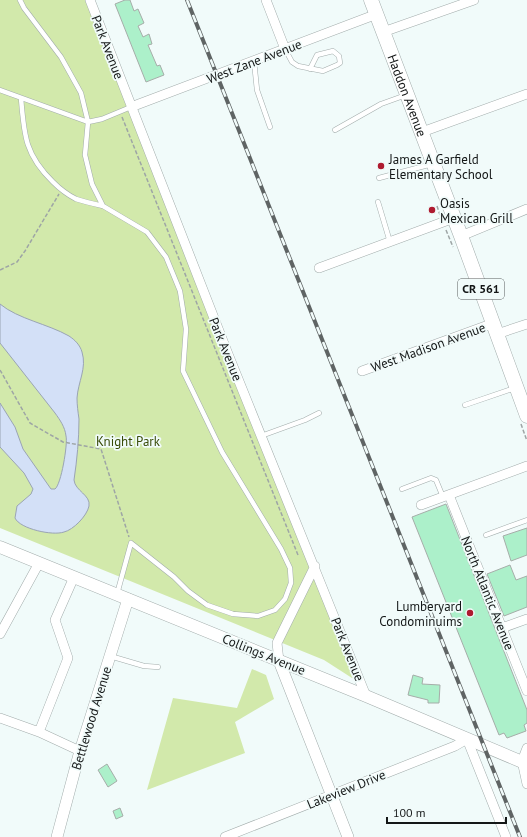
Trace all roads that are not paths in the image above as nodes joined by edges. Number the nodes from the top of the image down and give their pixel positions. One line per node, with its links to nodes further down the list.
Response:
1 (20, 0): 16 (lane)
2 (90, 0): 15 (street, Park Avenue)
3 (266, 0): 8 (street)
4 (371, 0): 6 (main road, Haddon Avenue / CR 561)
5 (474, 0): 7 (street)
6 (377, 14): 7 (main road, Haddon Avenue / CR 561); 8 (street, West Zane Avenue)
7 (383, 32): 12 (main road, Haddon Avenue / CR 561)
8 (285, 49): 9 (street, West Zane Avenue); 10 (lane)
9 (254, 61): 15 (street, West Zane Avenue); 17 (lane)
10 (310, 69): 10 (lane)
11 (0, 90): 14 (lane)
12 (407, 94): 18 (lane); 19 (main road, Haddon Avenue / CR 561)
13 (527, 94): 19 (street)
14 (21, 98): 16 (lane); 23 (lane)
15 (131, 107): 16 (lane); 36 (street, Park Avenue)
16 (88, 122): 23 (lane)
17 (270, 127)
18 (335, 130)
19 (422, 132): 20 (main road, Haddon Avenue / CR 561)
20 (434, 163): 21 (lane); 25 (main road, Haddon Avenue / CR 561)
21 (379, 178)
22 (378, 202): 27 (lane)
23 (103, 206): 47 (lane)
24 (527, 209): 26 (street)
25 (454, 218): 26 (main road, Haddon Avenue / CR 561); 27 (street)
26 (461, 236): 30 (main road, Haddon Avenue / CR 561)
27 (390, 242): 28 (street)
28 (319, 268)
29 (527, 324): 30 (street, West Madison Avenue)
30 (495, 328): 31 (street, West Madison Avenue); 32 (main road, Haddon Avenue / CR 561)
31 (362, 371)
32 (517, 388): 33 (lane); 35 (main road, Haddon Avenue / CR 561)
33 (465, 405)
34 (319, 412): 36 (lane)
35 (527, 416)
36 (261, 436): 45 (street, Park Avenue)
37 (527, 466): 39 (street)
38 (402, 489): 39 (lane)
39 (446, 496): 40 (street); 49 (street, North Atlantic Avenue)
40 (421, 505)
41 (527, 520): 42 (lane)
42 (486, 535)
43 (0, 547): 44 (main road, Collings Avenue)
44 (39, 563): 46 (main road, Collings Avenue); 50 (street)
45 (315, 566): 52 (street); 55 (street, Park Avenue)
46 (74, 577): 47 (main road, Collings Avenue); 57 (street)
47 (123, 597): 51 (street, Bettlewood Avenue); 52 (main road, Collings Avenue)
48 (527, 618): 49 (street)
49 (502, 628): 54 (street, North Atlantic Avenue)
50 (0, 634)
51 (110, 656): 53 (lane); 60 (street, Bettlewood Avenue)
52 (279, 661): 55 (main road, Collings Avenue); 63 (street)
53 (158, 667)
54 (527, 691)
55 (366, 696): 58 (main road, Collings Avenue)
56 (0, 718): 57 (street)
57 (39, 732): 60 (street)
58 (467, 739): 61 (main road, Collings Avenue); 63 (street, Lakeview Drive); 67 (street)
59 (527, 748): 61 (street)
60 (80, 751): 64 (street, Bettlewood Avenue)
61 (524, 763): 62 (street)
62 (526, 781)
63 (331, 795): 65 (street, Lakeview Drive); 66 (street)
64 (57, 837)
65 (225, 837)
66 (348, 837)
67 (506, 837)

